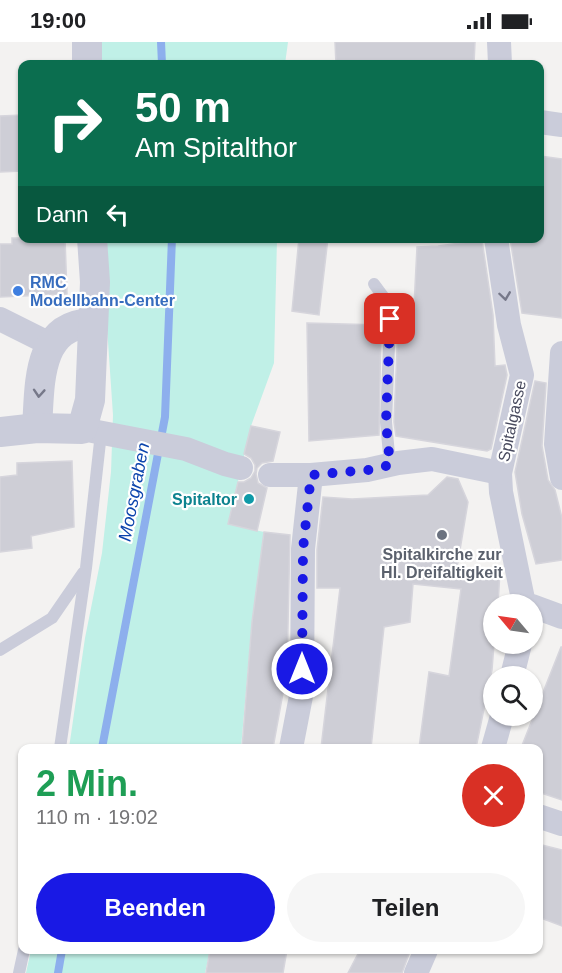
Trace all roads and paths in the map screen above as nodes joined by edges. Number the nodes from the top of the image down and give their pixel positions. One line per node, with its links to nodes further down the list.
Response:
1 (87, 42): 3 (street)
2 (499, 42): 4 (street)
3 (87, 60)
4 (500, 60)
5 (544, 123): 6 (street)
6 (562, 126)
7 (92, 243): 11 (street)
8 (497, 243): 19 (street, Spitalgasse, one-way to 19)
9 (374, 284): 17 (lane)
10 (0, 319): 12 (street)
11 (92, 323): 12 (street); 15 (street)
12 (50, 344): 14 (street, one-way to 14)
13 (562, 353): 22 (street)
14 (37, 428): 15 (street); 16 (street)
15 (92, 431): 18 (street); 23 (lane)
16 (0, 432)
17 (390, 465): 19 (street); 21 (street)
18 (241, 468)
19 (501, 473): 24 (street, Spitalgasse)
20 (270, 475): 21 (street)
21 (311, 475): 30 (street)
22 (562, 478)
23 (86, 568): 27 (lane); 29 (lane)
24 (525, 594)
25 (543, 610): 26 (street)
26 (562, 617)
27 (0, 650)
28 (499, 726): 31 (street)
29 (61, 744)
30 (292, 744)
31 (494, 744)
32 (543, 818): 33 (street)
33 (562, 824)
34 (23, 954): 36 (lane)
35 (424, 954): 37 (street)
36 (19, 973)
37 (416, 973)

